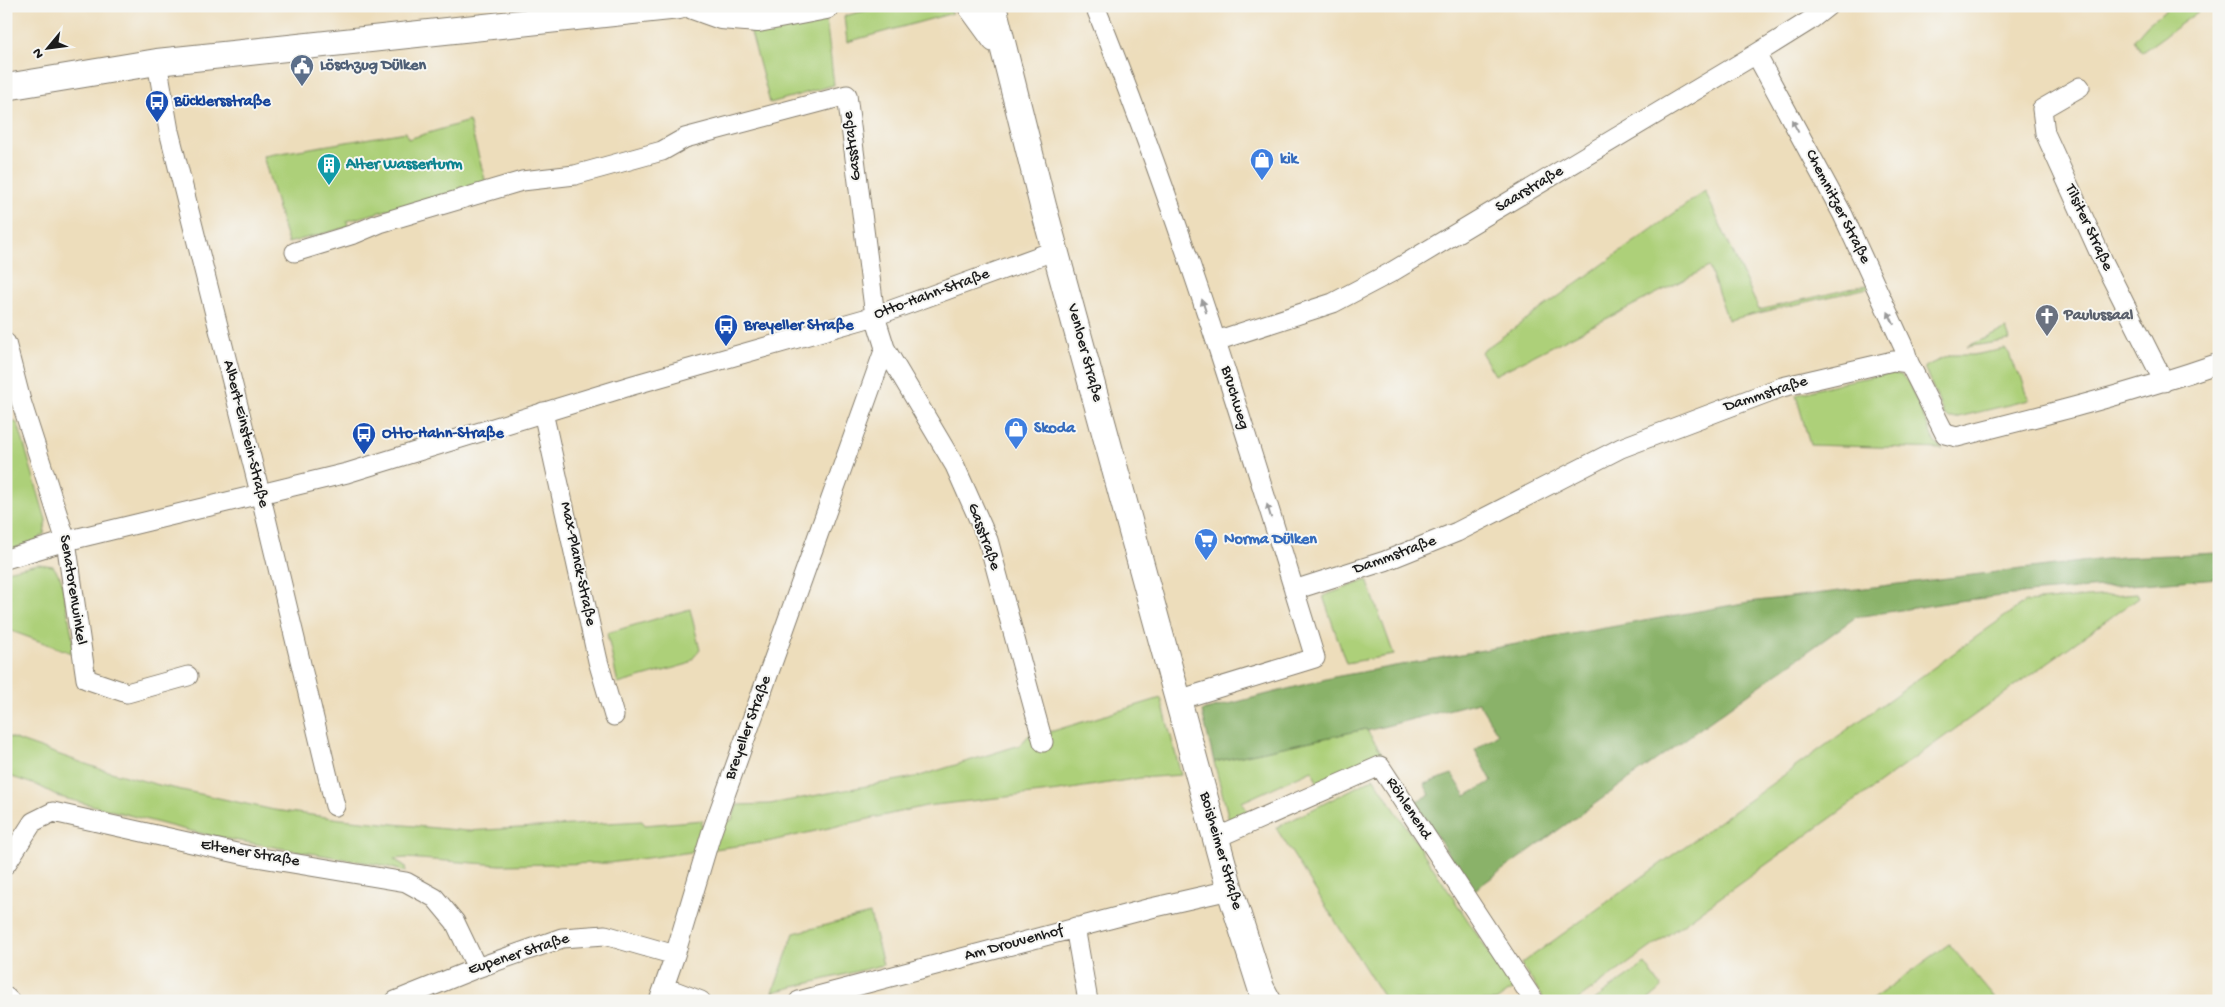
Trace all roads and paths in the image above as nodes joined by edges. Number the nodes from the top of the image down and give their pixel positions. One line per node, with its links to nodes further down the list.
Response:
1 (679, 6): 8 (main road)
2 (693, 6): 3 (main road)
3 (826, 6)
4 (971, 6): 9 (main road)
5 (993, 6): 9 (main road, Venloer Straße)
6 (1095, 6): 17 (street, Bruchweg, one-way to 6)
7 (1828, 6): 10 (street, Saarstraße)
8 (609, 10): 11 (main road)
9 (1004, 52): 14 (main road, Venloer Straße)
10 (1756, 54): 17 (street, Saarstraße); 20 (street, Chemnitzer Straße, one-way to 10)
11 (157, 62): 12 (main road); 24 (street, Albert-Einstein-Straße)
12 (6, 86)
13 (2080, 87): 22 (street, Tilsiter Straße)
14 (1056, 250): 16 (street, Otto-Hahn-Straße); 29 (main road, Venloer Straße)
15 (295, 252): 16 (street, Gasstraße)
16 (875, 316): 19 (street); 23 (street, Otto-Hahn-Straße)
17 (1216, 340): 27 (street, Bruchweg, one-way to 17)
18 (6, 343): 25 (street, Senatorenwinkel)
19 (885, 348): 31 (street, Gasstraße); 37 (street, Breyeller Straße)
20 (1909, 363): 22 (street); 27 (street, Dammstraße)
21 (2219, 363): 22 (street)
22 (2164, 382)
23 (543, 412): 24 (street, Otto-Hahn-Straße); 30 (street, Max-Planck-Straße)
24 (260, 493): 25 (street, Otto-Hahn-Straße); 32 (street, Albert-Einstein-Straße)
25 (66, 541): 26 (street, Otto-Hahn-Straße); 28 (street, Senatorenwinkel)
26 (6, 559)
27 (1294, 590): 29 (street, Bruchweg)
28 (188, 676)
29 (1178, 700): 33 (main road, Boisheimer Straße)
30 (614, 716)
31 (1043, 742)
32 (335, 806)
33 (1216, 838): 35 (main road, Boisheimer Straße); 47 (street, Röhlenend)
34 (6, 864): 38 (street, Eltener Straße)
35 (1230, 890): 36 (street, Am Drouvenhof); 46 (main road, Boisheimer Straße)
36 (1076, 927): 44 (street, Am Drouvenhof); 45 (street)
37 (675, 955): 38 (street, Eupener Straße); 39 (street, Breyeller Straße)
38 (477, 968): 42 (street, Eupener Straße)
39 (662, 994): 43 (street)
40 (6, 996): 41 (street)
41 (10, 1001)
42 (395, 1001)
43 (701, 1001)
44 (799, 1001)
45 (1088, 1001)
46 (1268, 1001)
47 (1534, 1001)

